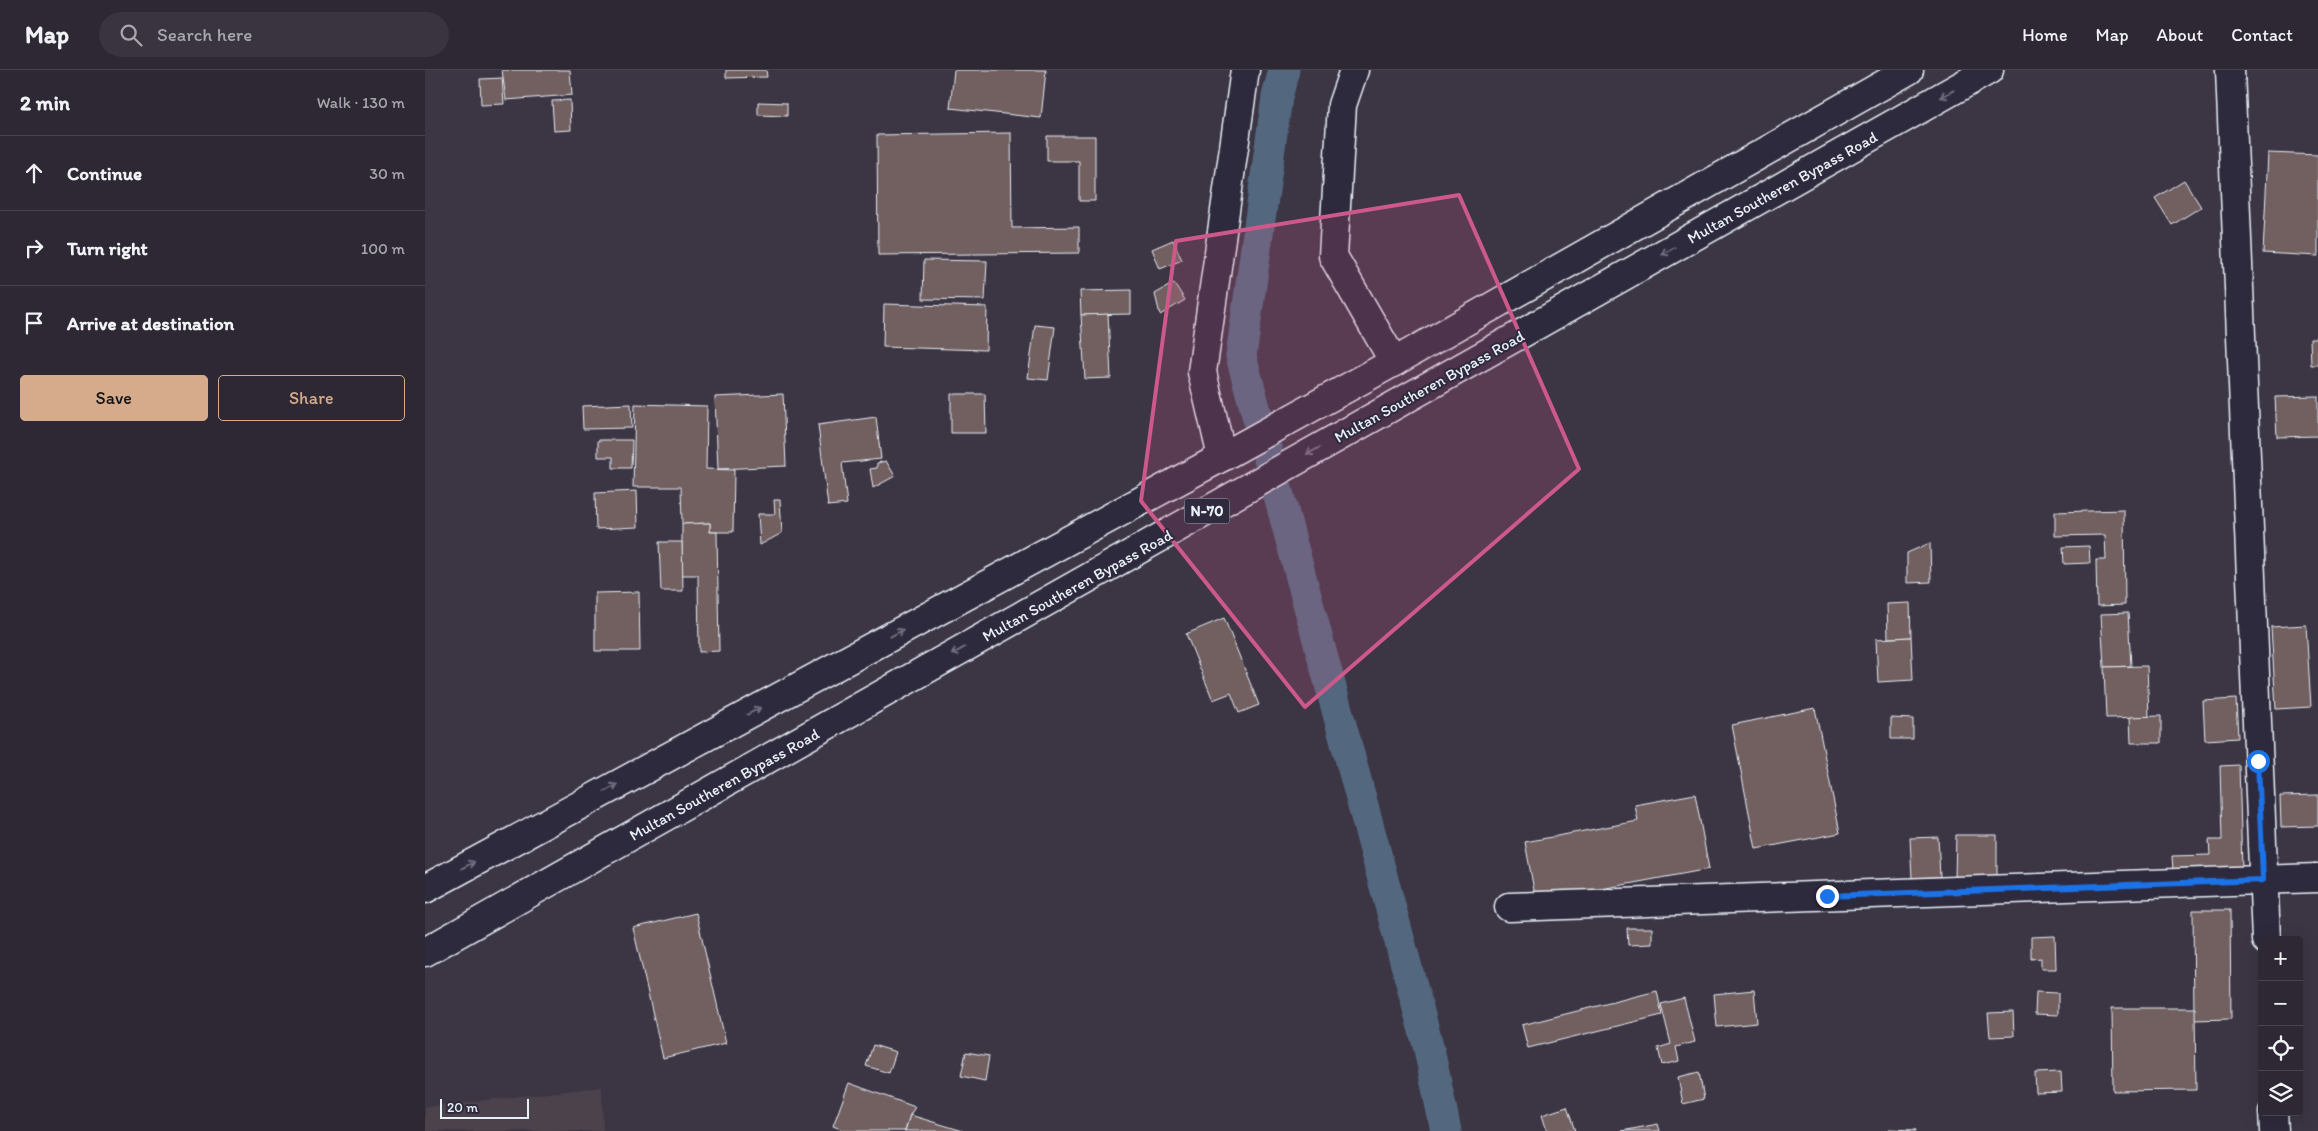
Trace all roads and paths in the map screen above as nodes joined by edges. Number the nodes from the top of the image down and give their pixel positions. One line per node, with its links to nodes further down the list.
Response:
1 (1245, 70): 7 (main road)
2 (1355, 70): 6 (main road)
3 (1909, 70): 6 (main road, N-70)
4 (1989, 70): 13 (main road, Multan Southeren Bypass Road / N-70, one-way to 13)
5 (2230, 70): 9 (main road)
6 (1394, 362): 7 (main road, N-70)
7 (1222, 457): 10 (main road, N-70, one-way to 7)
8 (2318, 878): 9 (main road)
9 (2263, 880): 11 (main road); 12 (main road)
10 (425, 889)
11 (1509, 907)
12 (2266, 936)
13 (425, 952)
14 (2273, 1116): 15 (main road)
15 (2274, 1131)

